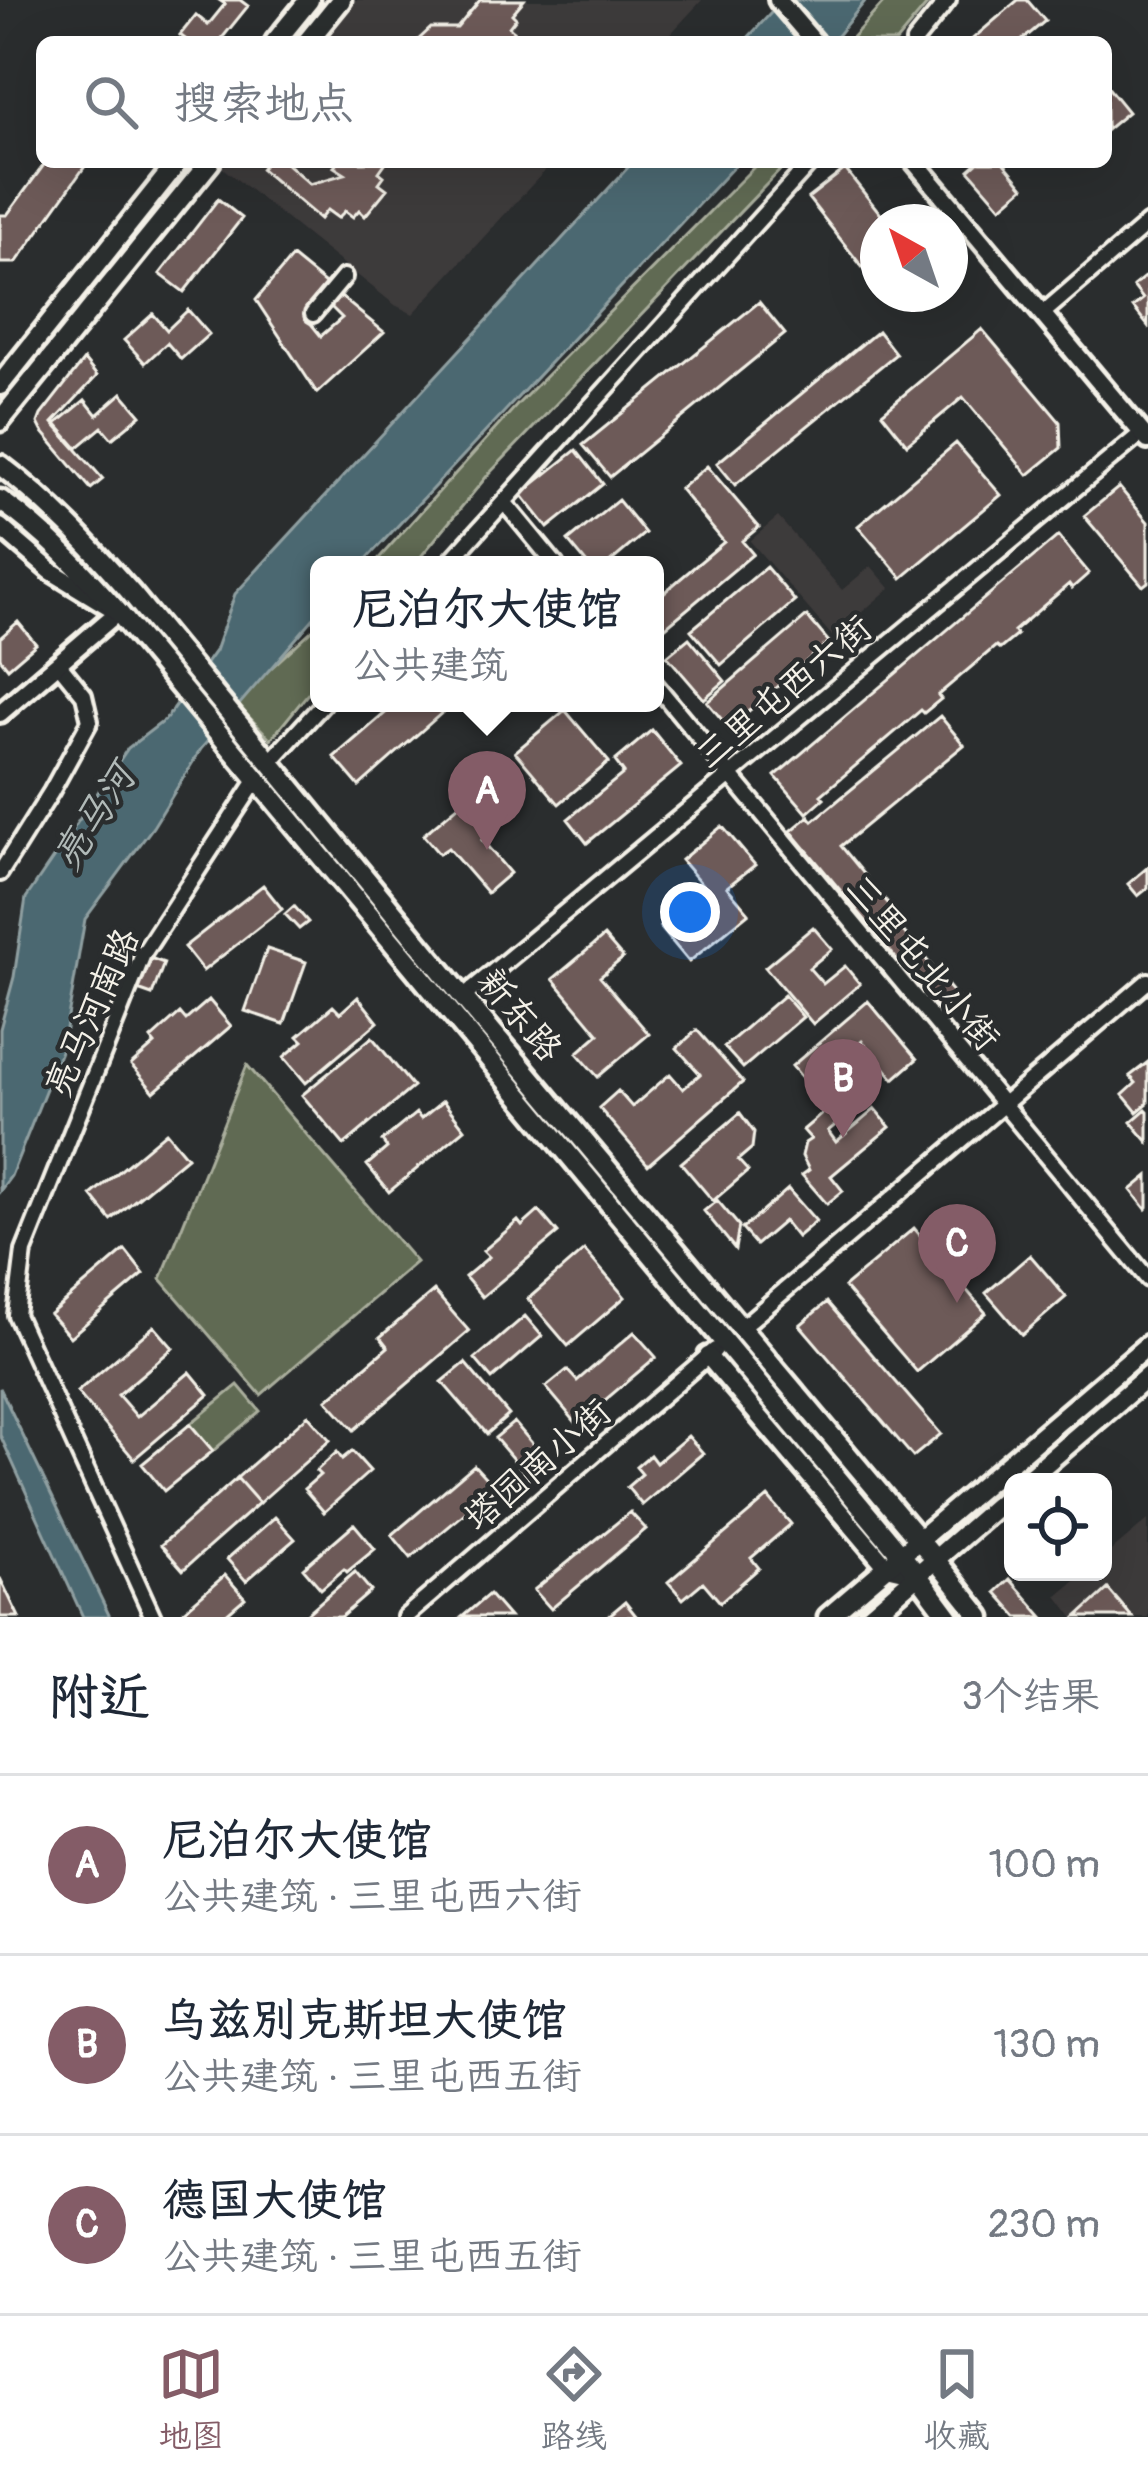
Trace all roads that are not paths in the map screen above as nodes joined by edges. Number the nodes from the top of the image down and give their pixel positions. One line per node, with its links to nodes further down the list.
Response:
1 (309, 0): 5 (main road)
2 (341, 0): 6 (main road)
3 (778, 0): 7 (street)
4 (948, 0): 8 (street)
5 (280, 36)
6 (312, 36)
7 (809, 36)
8 (919, 36)
9 (173, 168): 17 (main road)
10 (205, 168): 18 (main road)
11 (806, 168): 22 (street)
12 (920, 168): 16 (street)
13 (1148, 223): 16 (street)
14 (344, 278): 15 (street)
15 (313, 314)
16 (1042, 314): 19 (street)
17 (0, 385)
18 (0, 421)
19 (1145, 437): 32 (street, 三里屯西六街)
20 (0, 465): 31 (main road, 新东路)
21 (0, 500): 26 (main road, 新东路)
22 (504, 502): 24 (street); 25 (street)
23 (0, 527): 26 (street)
24 (455, 556)
25 (549, 556)
26 (118, 612): 27 (street); 33 (main road, 新东路)
27 (58, 663): 30 (street); 34 (street)
28 (664, 695): 32 (street, 三里屯北小街)
29 (315, 712): 31 (street)
30 (0, 713)
31 (270, 762): 36 (main road, 新东路)
32 (730, 773): 36 (street, 三里屯西六街); 37 (street, 三里屯北小街)
33 (256, 778): 40 (main road, 新东路); 50 (street, 亮马河南路)
34 (0, 873)
35 (1148, 981): 37 (street)
36 (463, 997): 39 (main road, 新东路)
37 (1002, 1103): 38 (street, 三里屯北小街); 39 (street)
38 (1148, 1279)
39 (742, 1327): 46 (main road, 新东路)
40 (725, 1342): 42 (street, 塔园南小街); 48 (main road, 新东路)
41 (1148, 1345): 46 (main road)
42 (708, 1356): 48 (street, 新东路); 51 (street, 塔园南小街)
43 (1148, 1376): 44 (main road)
44 (1035, 1473)
45 (1004, 1500): 47 (main road)
46 (919, 1539): 47 (main road, 新东路); 48 (main road)
47 (935, 1558): 49 (main road); 55 (main road, 新东路)
48 (894, 1561): 49 (main road, 新东路); 52 (main road)
49 (917, 1574): 53 (main road); 54 (main road, 新东路)
50 (153, 1617)
51 (405, 1617)
52 (828, 1617)
53 (869, 1617)
54 (949, 1617)
55 (981, 1617)

